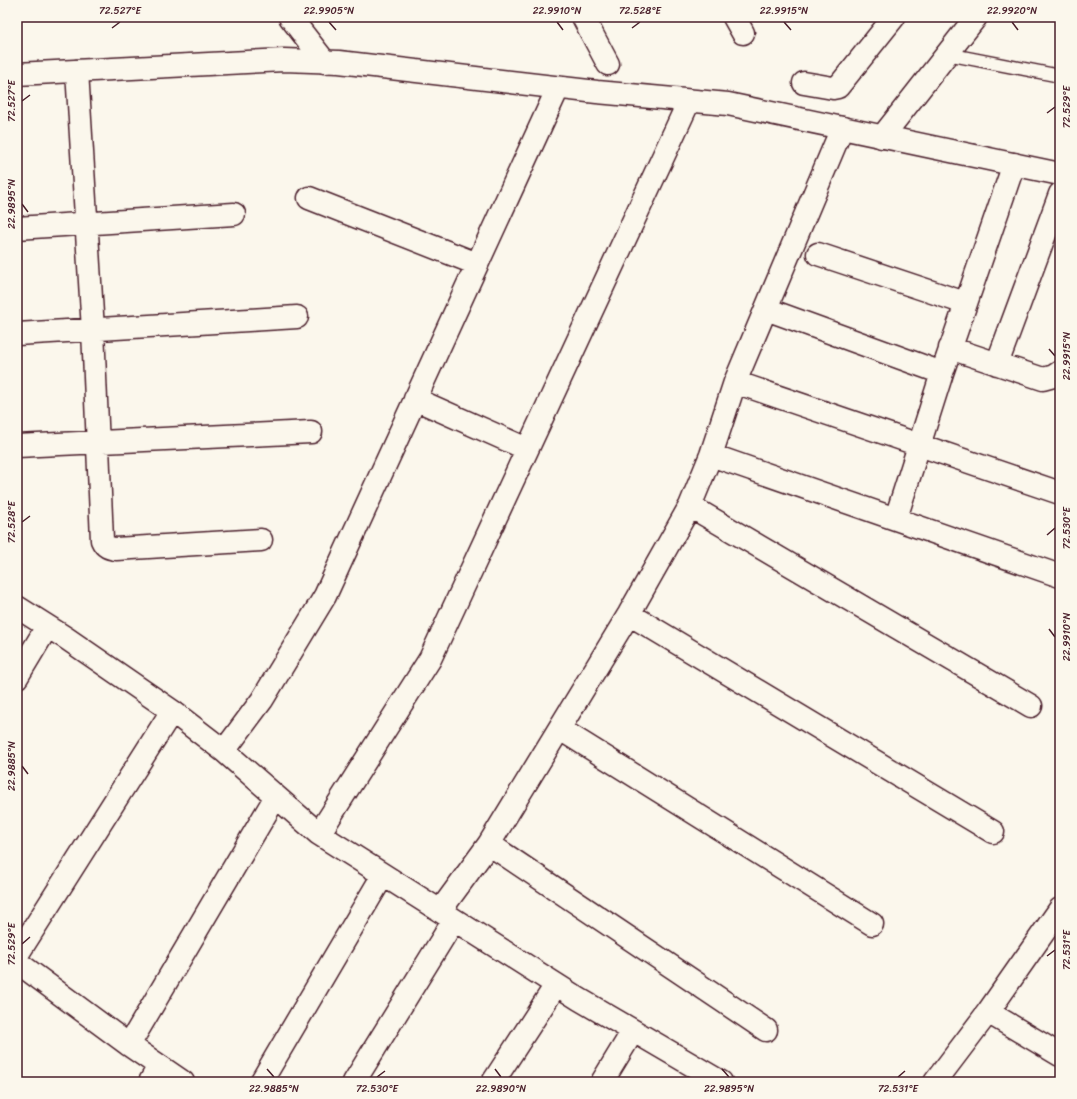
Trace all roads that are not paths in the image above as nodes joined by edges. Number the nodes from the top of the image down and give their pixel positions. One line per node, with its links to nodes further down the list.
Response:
1 (290, 17): 6 (street)
2 (583, 17): 7 (street)
3 (894, 17): 11 (street)
4 (976, 17): 5 (street)
5 (947, 54): 10 (lane); 15 (street)
6 (325, 62): 8 (street); 12 (street)
7 (608, 64)
8 (77, 71): 9 (street); 21 (street)
9 (17, 74)
10 (1060, 76)
11 (804, 83)
12 (558, 88): 13 (street); 24 (street)
13 (689, 101): 14 (street); 40 (street)
14 (842, 128): 15 (street); 26 (street)
15 (882, 137): 16 (street)
16 (1014, 164): 17 (street); 25 (street)
17 (1060, 174)
18 (1060, 194): 31 (street)
19 (309, 198): 24 (street)
20 (234, 214): 21 (street)
21 (85, 223): 22 (street); 28 (street)
22 (17, 228)
23 (818, 254): 25 (street)
24 (477, 264): 35 (street)
25 (965, 303): 30 (street)
26 (766, 309): 33 (street); 34 (street)
27 (297, 317): 28 (street)
28 (93, 330): 29 (street); 37 (street)
29 (17, 334)
30 (950, 348): 31 (street); 33 (street)
31 (997, 364): 32 (street)
32 (1060, 372)
33 (942, 373): 38 (street)
34 (735, 382): 38 (street); 41 (street)
35 (415, 399): 40 (street); 54 (street)
36 (311, 432): 37 (street)
37 (98, 442): 39 (street); 45 (street)
38 (920, 444): 42 (street); 44 (street)
39 (17, 446)
40 (527, 449): 57 (street)
41 (711, 455): 43 (street); 44 (street)
42 (1060, 493)
43 (690, 506): 48 (street); 51 (street)
44 (896, 518): 46 (street)
45 (262, 540)
46 (1060, 576)
47 (17, 607): 49 (street)
48 (629, 614): 53 (street); 56 (street)
49 (47, 627): 50 (street); 52 (street)
50 (17, 677)
51 (1031, 706)
52 (172, 711): 54 (street); 63 (street)
53 (560, 729): 58 (street); 62 (street)
54 (224, 752): 55 (street)
55 (276, 798): 57 (street); 69 (street)
56 (993, 832)
57 (319, 834): 59 (street)
58 (489, 844): 61 (street); 67 (street)
59 (383, 875): 61 (street); 73 (street)
60 (1060, 909): 66 (street)
61 (447, 916): 65 (street); 74 (street)
62 (872, 924)
63 (17, 955)
64 (17, 962): 69 (street)
65 (556, 985): 68 (street); 75 (street)
66 (988, 1012): 70 (street); 78 (street)
67 (766, 1030)
68 (633, 1031): 76 (street); 77 (street)
69 (129, 1045): 71 (street)
70 (1060, 1055)
71 (155, 1074): 72 (street)
72 (183, 1082)
73 (261, 1082)
74 (354, 1082)
75 (493, 1082)
76 (602, 1082)
77 (721, 1082)
78 (935, 1082)

